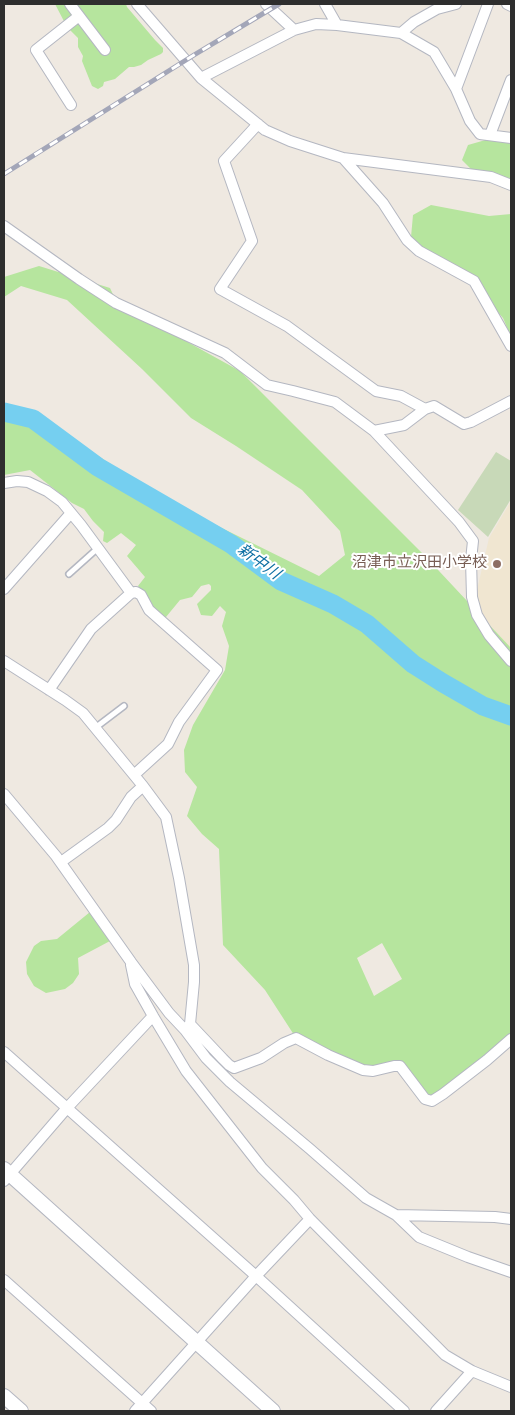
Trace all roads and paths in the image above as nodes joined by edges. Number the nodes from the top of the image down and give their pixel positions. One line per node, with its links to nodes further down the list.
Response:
1 (70, 4): 9 (street)
2 (138, 4): 14 (street)
3 (266, 4): 11 (street)
4 (325, 4): 10 (street)
5 (456, 4): 12 (street)
6 (488, 4): 16 (street)
7 (507, 4): 8 (street)
8 (511, 6)
9 (79, 16): 13 (street); 17 (street)
10 (337, 25): 11 (street); 12 (street)
11 (294, 30): 14 (street)
12 (401, 33): 16 (street)
13 (105, 50)
14 (201, 78): 18 (street)
15 (511, 80): 19 (street)
16 (456, 89): 19 (street)
17 (71, 105)
18 (258, 124): 21 (street); 26 (street)
19 (490, 135): 20 (street)
20 (511, 138)
21 (343, 158): 22 (street); 24 (street)
22 (511, 185)
23 (4, 226): 27 (street)
24 (511, 346)
25 (511, 401): 26 (street)
26 (425, 409): 27 (street)
27 (374, 431): 34 (street)
28 (4, 483): 29 (street)
29 (71, 513): 30 (street); 32 (street)
30 (98, 548): 31 (lane); 33 (street)
31 (69, 574)
32 (4, 588)
33 (131, 593): 36 (street); 39 (street)
34 (511, 660)
35 (4, 661): 36 (street)
36 (49, 690): 38 (street)
37 (124, 706): 38 (lane)
38 (95, 728): 39 (street)
39 (134, 775): 40 (street)
40 (143, 786): 42 (street); 45 (street)
41 (4, 794): 42 (street)
42 (61, 862): 43 (street)
43 (131, 962): 44 (street); 45 (street)
44 (152, 1016): 48 (street); 51 (street)
45 (188, 1027): 46 (street); 50 (street)
46 (511, 1039)
47 (4, 1052): 48 (street)
48 (67, 1108): 49 (street); 54 (street)
49 (6, 1175): 56 (street)
50 (396, 1215): 52 (street); 53 (street)
51 (310, 1219): 54 (street); 57 (street)
52 (511, 1219)
53 (511, 1272)
54 (256, 1276): 56 (street); 65 (street)
55 (4, 1280): 60 (street)
56 (197, 1342): 60 (street); 64 (street)
57 (472, 1371): 58 (street); 66 (street)
58 (511, 1387)
59 (4, 1396): 61 (street); 62 (street)
60 (138, 1407): 63 (street)
61 (9, 1411)
62 (21, 1411)
63 (151, 1411)
64 (273, 1411)
65 (404, 1411)
66 (436, 1411)

